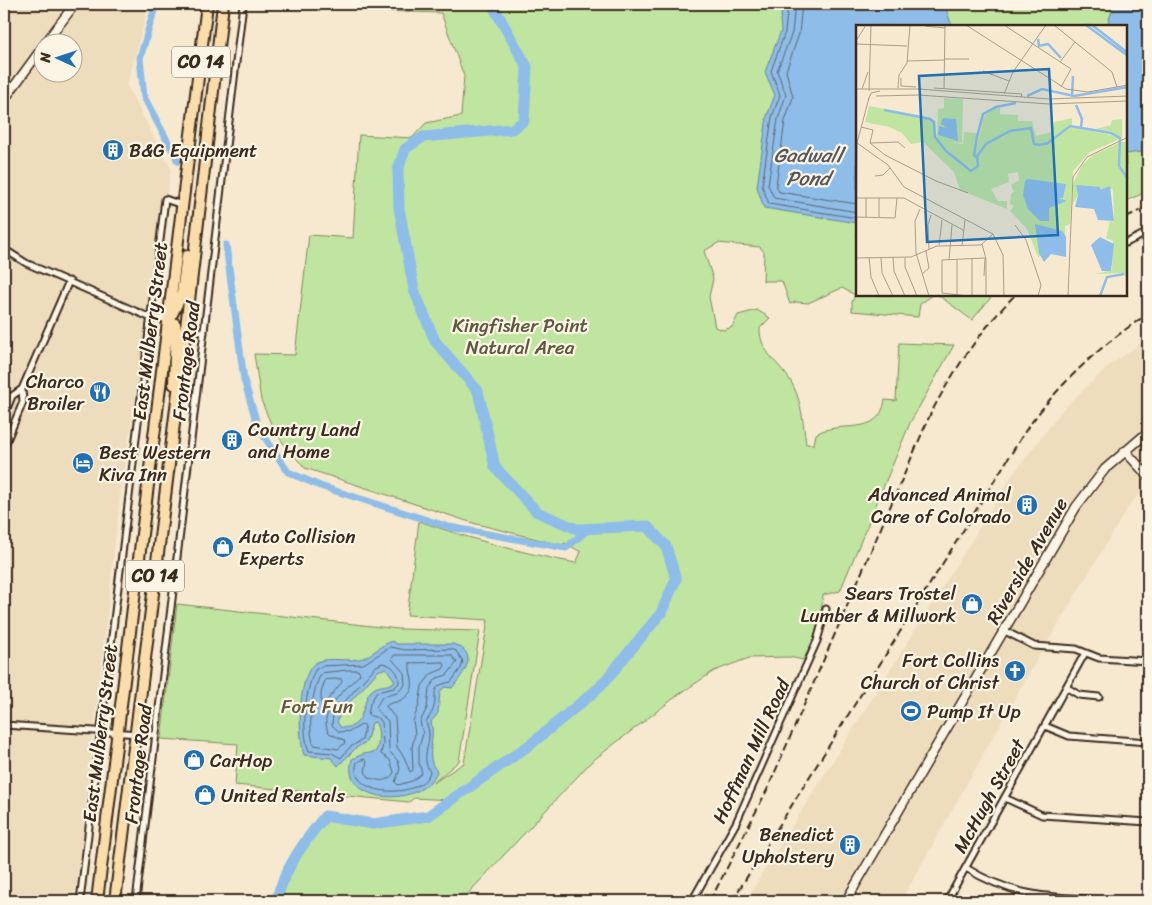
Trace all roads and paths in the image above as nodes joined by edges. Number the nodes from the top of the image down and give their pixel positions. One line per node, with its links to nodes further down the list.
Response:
1 (74, 4): 5 (main road)
2 (207, 4): 9 (highway, East Mulberry Street / CO 14)
3 (223, 4): 8 (highway, East Mulberry Street / CO 14)
4 (243, 4): 17 (street, Frontage Road)
5 (53, 32)
6 (32, 62): 7 (main road)
7 (4, 100)
8 (211, 113): 15 (highway); 16 (highway, East Mulberry Street / CO 14)
9 (183, 206): 14 (street); 15 (highway, East Mulberry Street / CO 14)
10 (1148, 232): 11 (street)
11 (1127, 242)
12 (4, 249): 13 (street)
13 (69, 281): 14 (street); 18 (street)
14 (151, 318): 15 (street); 33 (street)
15 (169, 319): 20 (highway); 34 (highway, East Mulberry Street / CO 14)
16 (186, 327): 17 (street); 20 (highway, East Mulberry Street / CO 14)
17 (204, 333): 36 (street, Frontage Road)
18 (22, 389): 19 (street); 22 (street)
19 (4, 416)
20 (175, 418): 35 (highway, East Mulberry Street / CO 14)
21 (1148, 432): 23 (main road, Riverside Avenue)
22 (4, 447)
23 (1125, 451): 24 (main road); 26 (main road, Riverside Avenue)
24 (1148, 476)
25 (826, 609): 45 (street, Hoffman Mill Road)
26 (1005, 631): 27 (street); 46 (main road, Riverside Avenue)
27 (1085, 653): 28 (street); 29 (street, McHugh Street)
28 (1148, 661)
29 (1066, 687): 30 (street); 32 (street, McHugh Street)
30 (1099, 697)
31 (4, 725): 33 (street)
32 (1045, 726): 37 (street); 38 (street, McHugh Street)
33 (100, 731): 34 (street); 41 (street)
34 (118, 732): 35 (street); 42 (highway, East Mulberry Street / CO 14)
35 (135, 734): 36 (street); 43 (highway, East Mulberry Street / CO 14)
36 (155, 736): 44 (street, Frontage Road)
37 (1148, 742)
38 (1005, 798): 39 (street); 40 (street, McHugh Street)
39 (1148, 822)
40 (966, 868): 47 (street, McHugh Street); 48 (street)
41 (80, 901)
42 (98, 901)
43 (115, 901)
44 (136, 901)
45 (692, 901)
46 (846, 901)
47 (947, 901)
48 (1125, 901)

